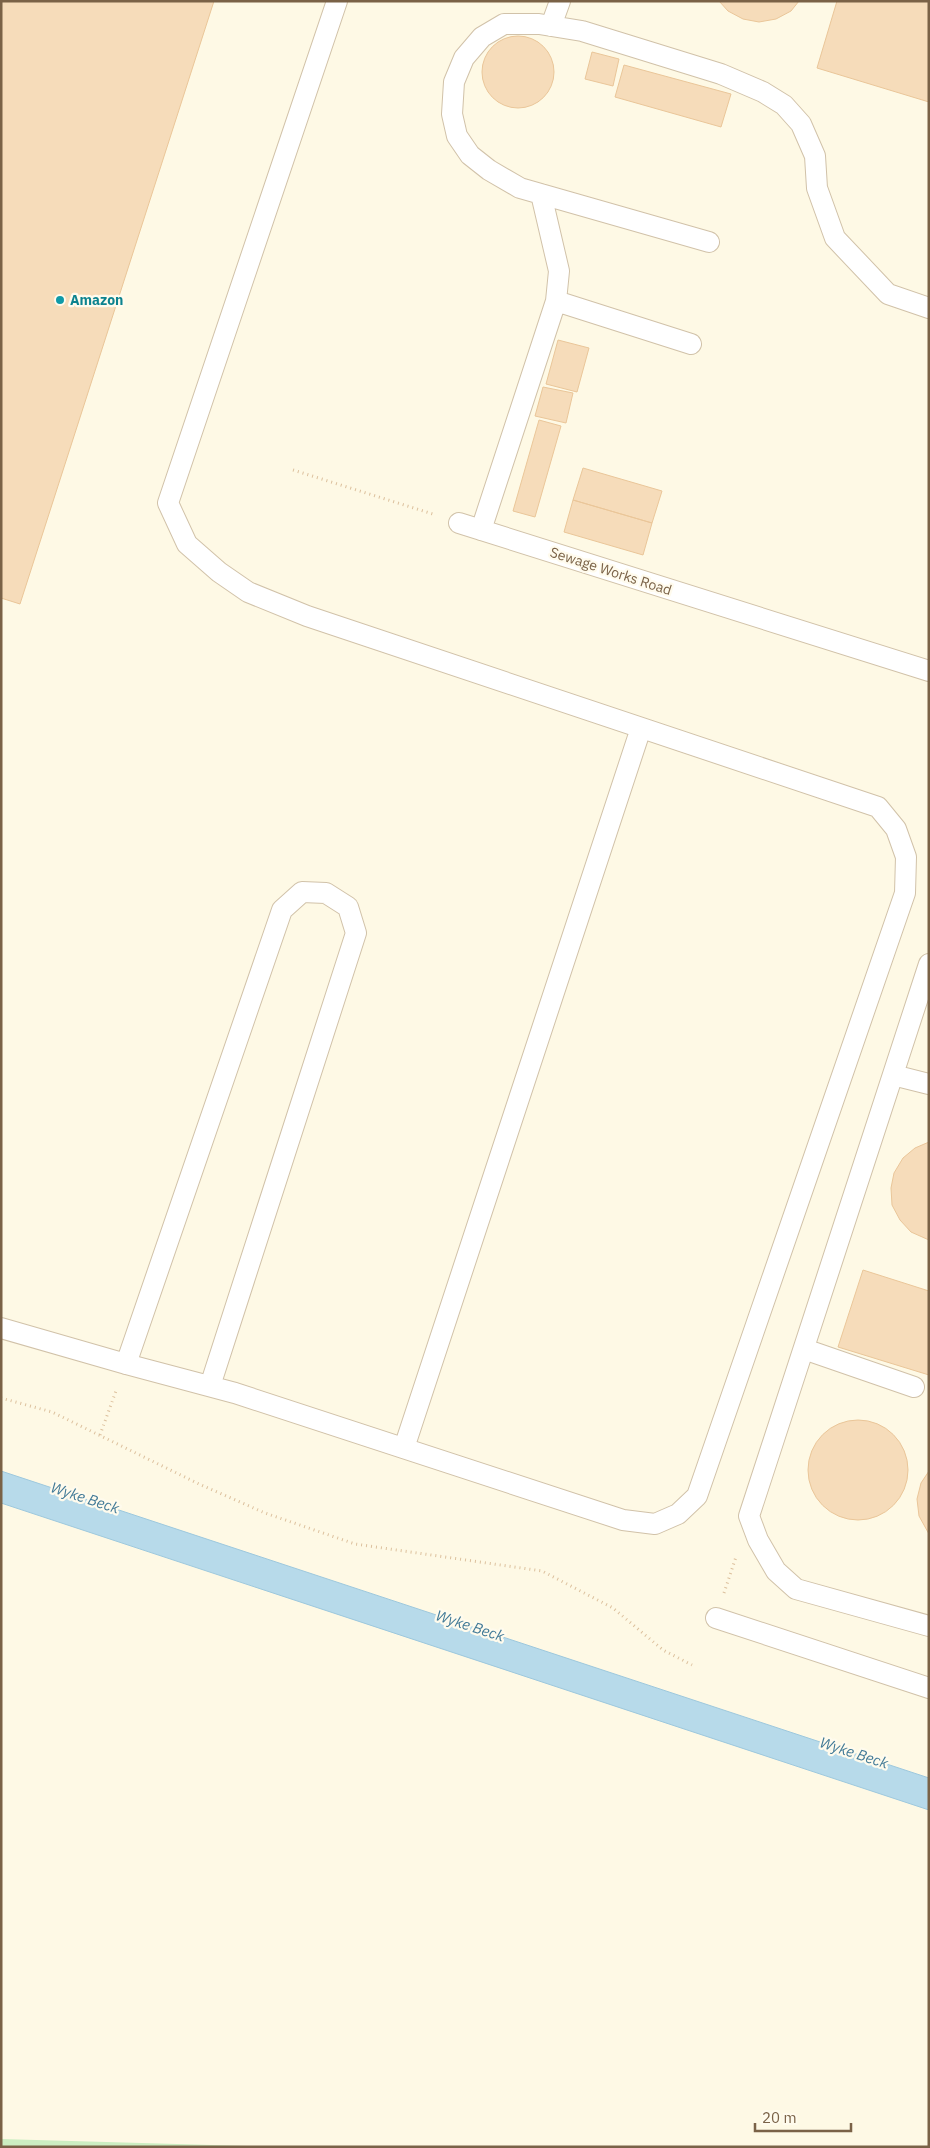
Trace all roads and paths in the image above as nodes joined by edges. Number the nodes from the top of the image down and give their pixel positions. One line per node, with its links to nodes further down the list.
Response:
1 (337, 1): 13 (lane)
2 (560, 1): 3 (lane)
3 (551, 26): 4 (lane); 7 (lane)
4 (541, 194): 5 (lane); 6 (lane)
5 (709, 242)
6 (556, 301): 8 (lane); 11 (lane)
7 (929, 308)
8 (691, 344)
9 (294, 470): 10 (path)
10 (459, 522): 11 (lane, Sewage Works Road)
11 (480, 530): 12 (lane, Sewage Works Road)
12 (929, 672)
13 (641, 728): 24 (lane); 24 (lane)
14 (929, 964): 15 (lane)
15 (892, 1075): 16 (lane); 18 (lane)
16 (929, 1084)
17 (1, 1328): 19 (lane)
18 (804, 1348): 21 (lane); 25 (lane)
19 (126, 1364): 20 (lane); 20 (lane); 23 (path)
20 (210, 1386): 24 (lane)
21 (914, 1387)
22 (1, 1398): 23 (path)
23 (100, 1435): 28 (path)
24 (404, 1448)
25 (749, 1516): 26 (path); 27 (lane)
26 (716, 1618): 29 (lane)
27 (929, 1626)
28 (692, 1665)
29 (929, 1688)

